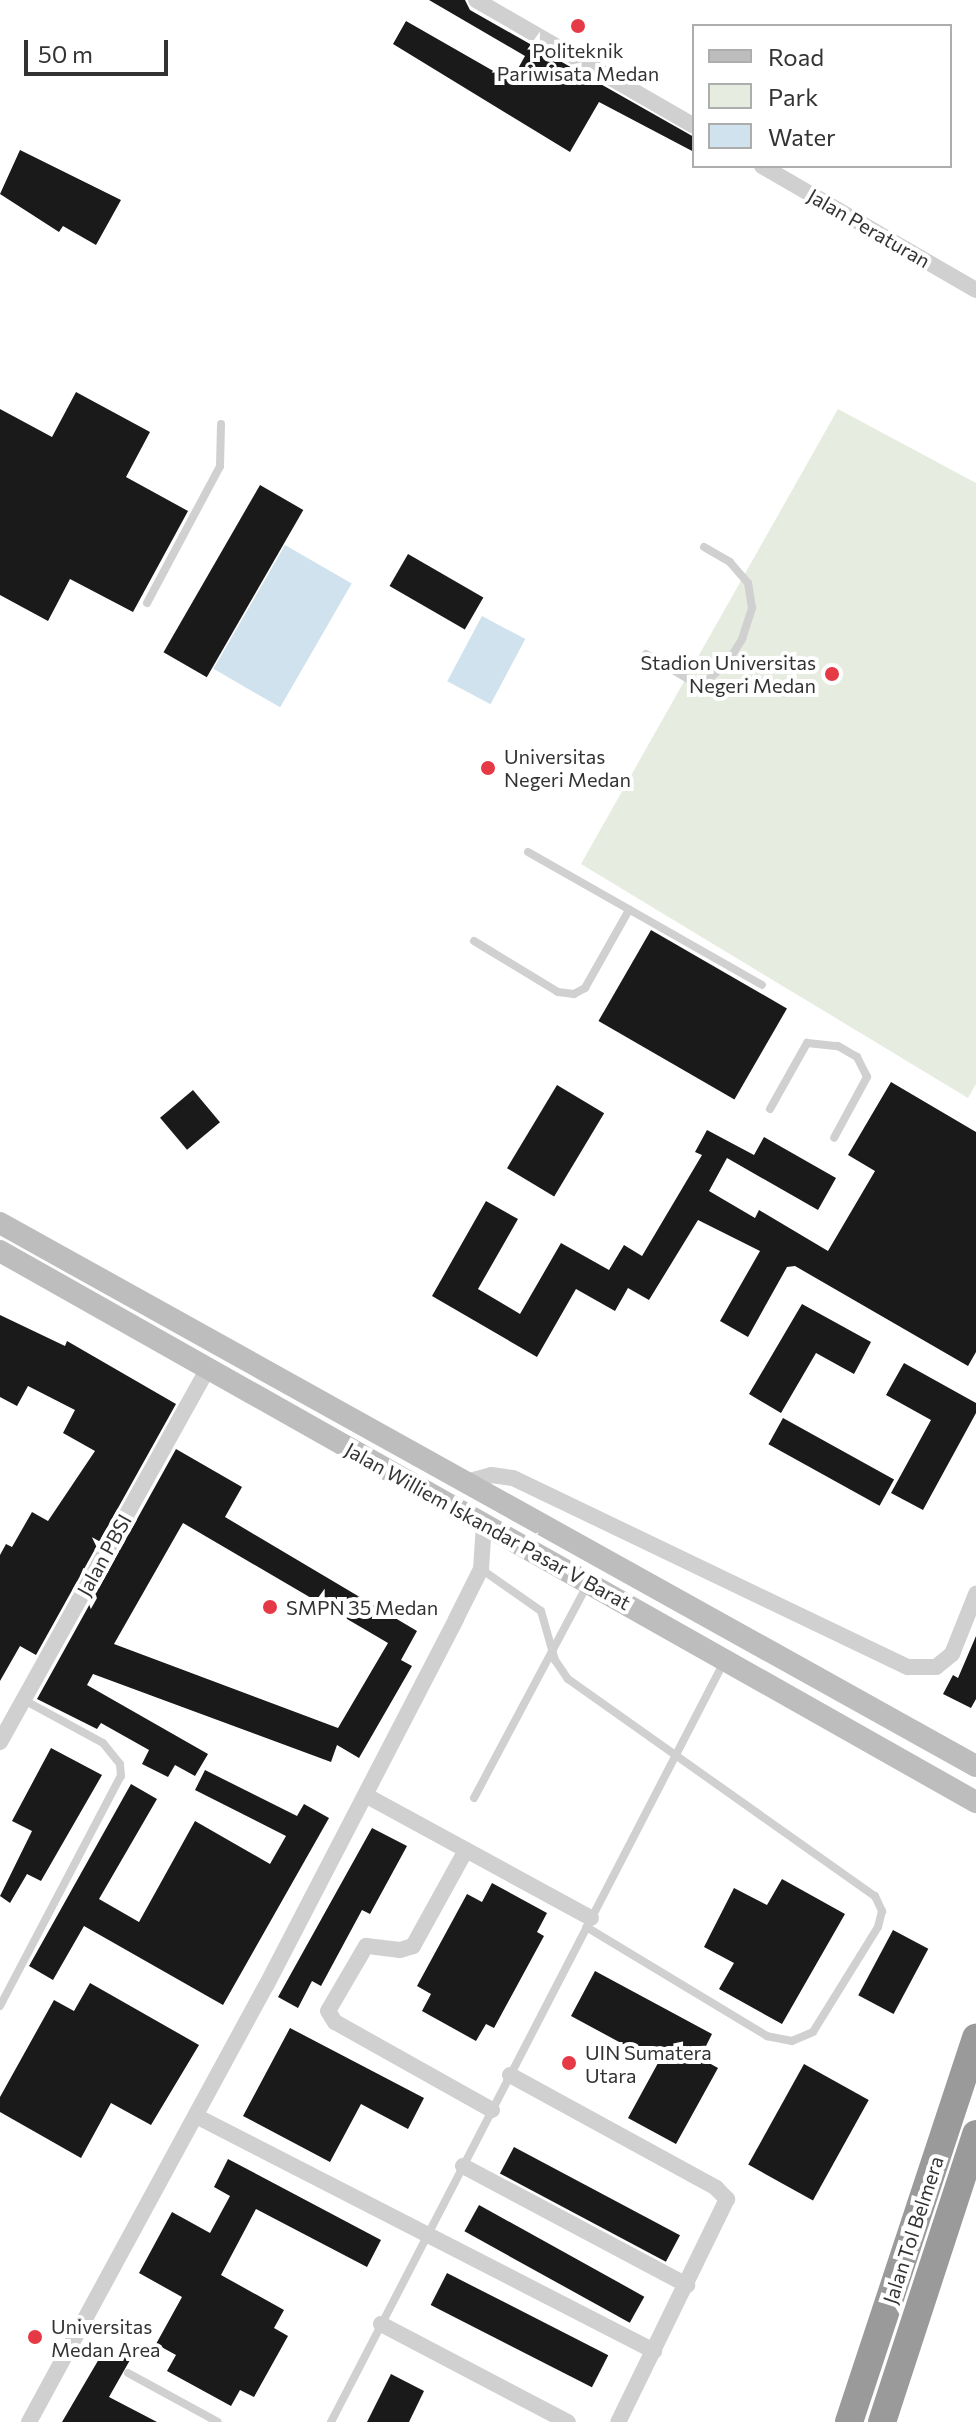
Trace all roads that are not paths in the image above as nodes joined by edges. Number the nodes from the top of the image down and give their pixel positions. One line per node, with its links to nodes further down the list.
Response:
1 (476, 0): 2 (street)
2 (692, 125)
3 (765, 168): 4 (street, Jalan Peraturan)
4 (976, 290)
5 (221, 424): 7 (lane)
6 (704, 547): 8 (lane)
7 (147, 603)
8 (646, 654)
9 (528, 852): 10 (lane)
10 (629, 910): 11 (lane); 12 (lane)
11 (474, 941)
12 (762, 985)
13 (770, 1109): 14 (lane)
14 (834, 1138)
15 (0, 1223): 18 (street, Jalan Williem Iskandar Pasar V Barat)
16 (0, 1251): 17 (street, Jalan Williem Iskandar Pasar V Barat)
17 (208, 1369): 19 (street, Jalan Williem Iskandar Pasar V Barat); 25 (street, Jalan PBSI)
18 (462, 1483): 22 (street); 28 (street, Jalan Williem Iskandar Pasar V Barat)
19 (484, 1524): 20 (street); 21 (street, Jalan Williem Iskandar Pasar V Barat)
20 (481, 1569): 23 (lane); 29 (street)
21 (588, 1583): 23 (lane); 24 (street, Jalan Williem Iskandar Pasar V Barat)
22 (976, 1594)
23 (553, 1644): 27 (lane); 30 (lane)
24 (725, 1660): 27 (lane); 31 (street, Jalan Williem Iskandar Pasar V Barat)
25 (24, 1700): 26 (street, Jalan PBSI); 34 (lane)
26 (0, 1742)
27 (676, 1753): 33 (lane); 33 (lane)
28 (976, 1766)
29 (367, 1796): 32 (street); 38 (street)
30 (474, 1798)
31 (976, 1802)
32 (466, 1850): 33 (street); 37 (street)
33 (588, 1923): 36 (lane)
34 (0, 2006)
35 (976, 2037): 51 (highway, Jalan Tol Belmera)
36 (510, 2075): 37 (lane); 42 (street)
37 (492, 2110): 40 (lane)
38 (196, 2116): 41 (street); 46 (street)
39 (976, 2134): 52 (highway, Jalan Tol Belmera)
40 (463, 2166): 41 (lane); 42 (street)
41 (428, 2233): 43 (lane); 44 (street)
42 (687, 2285): 44 (street)
43 (381, 2324): 48 (lane); 49 (street)
44 (654, 2351): 50 (street)
45 (128, 2373): 47 (lane)
46 (29, 2422)
47 (218, 2422)
48 (331, 2422)
49 (568, 2422)
50 (618, 2422)
51 (849, 2422)
52 (882, 2422)

